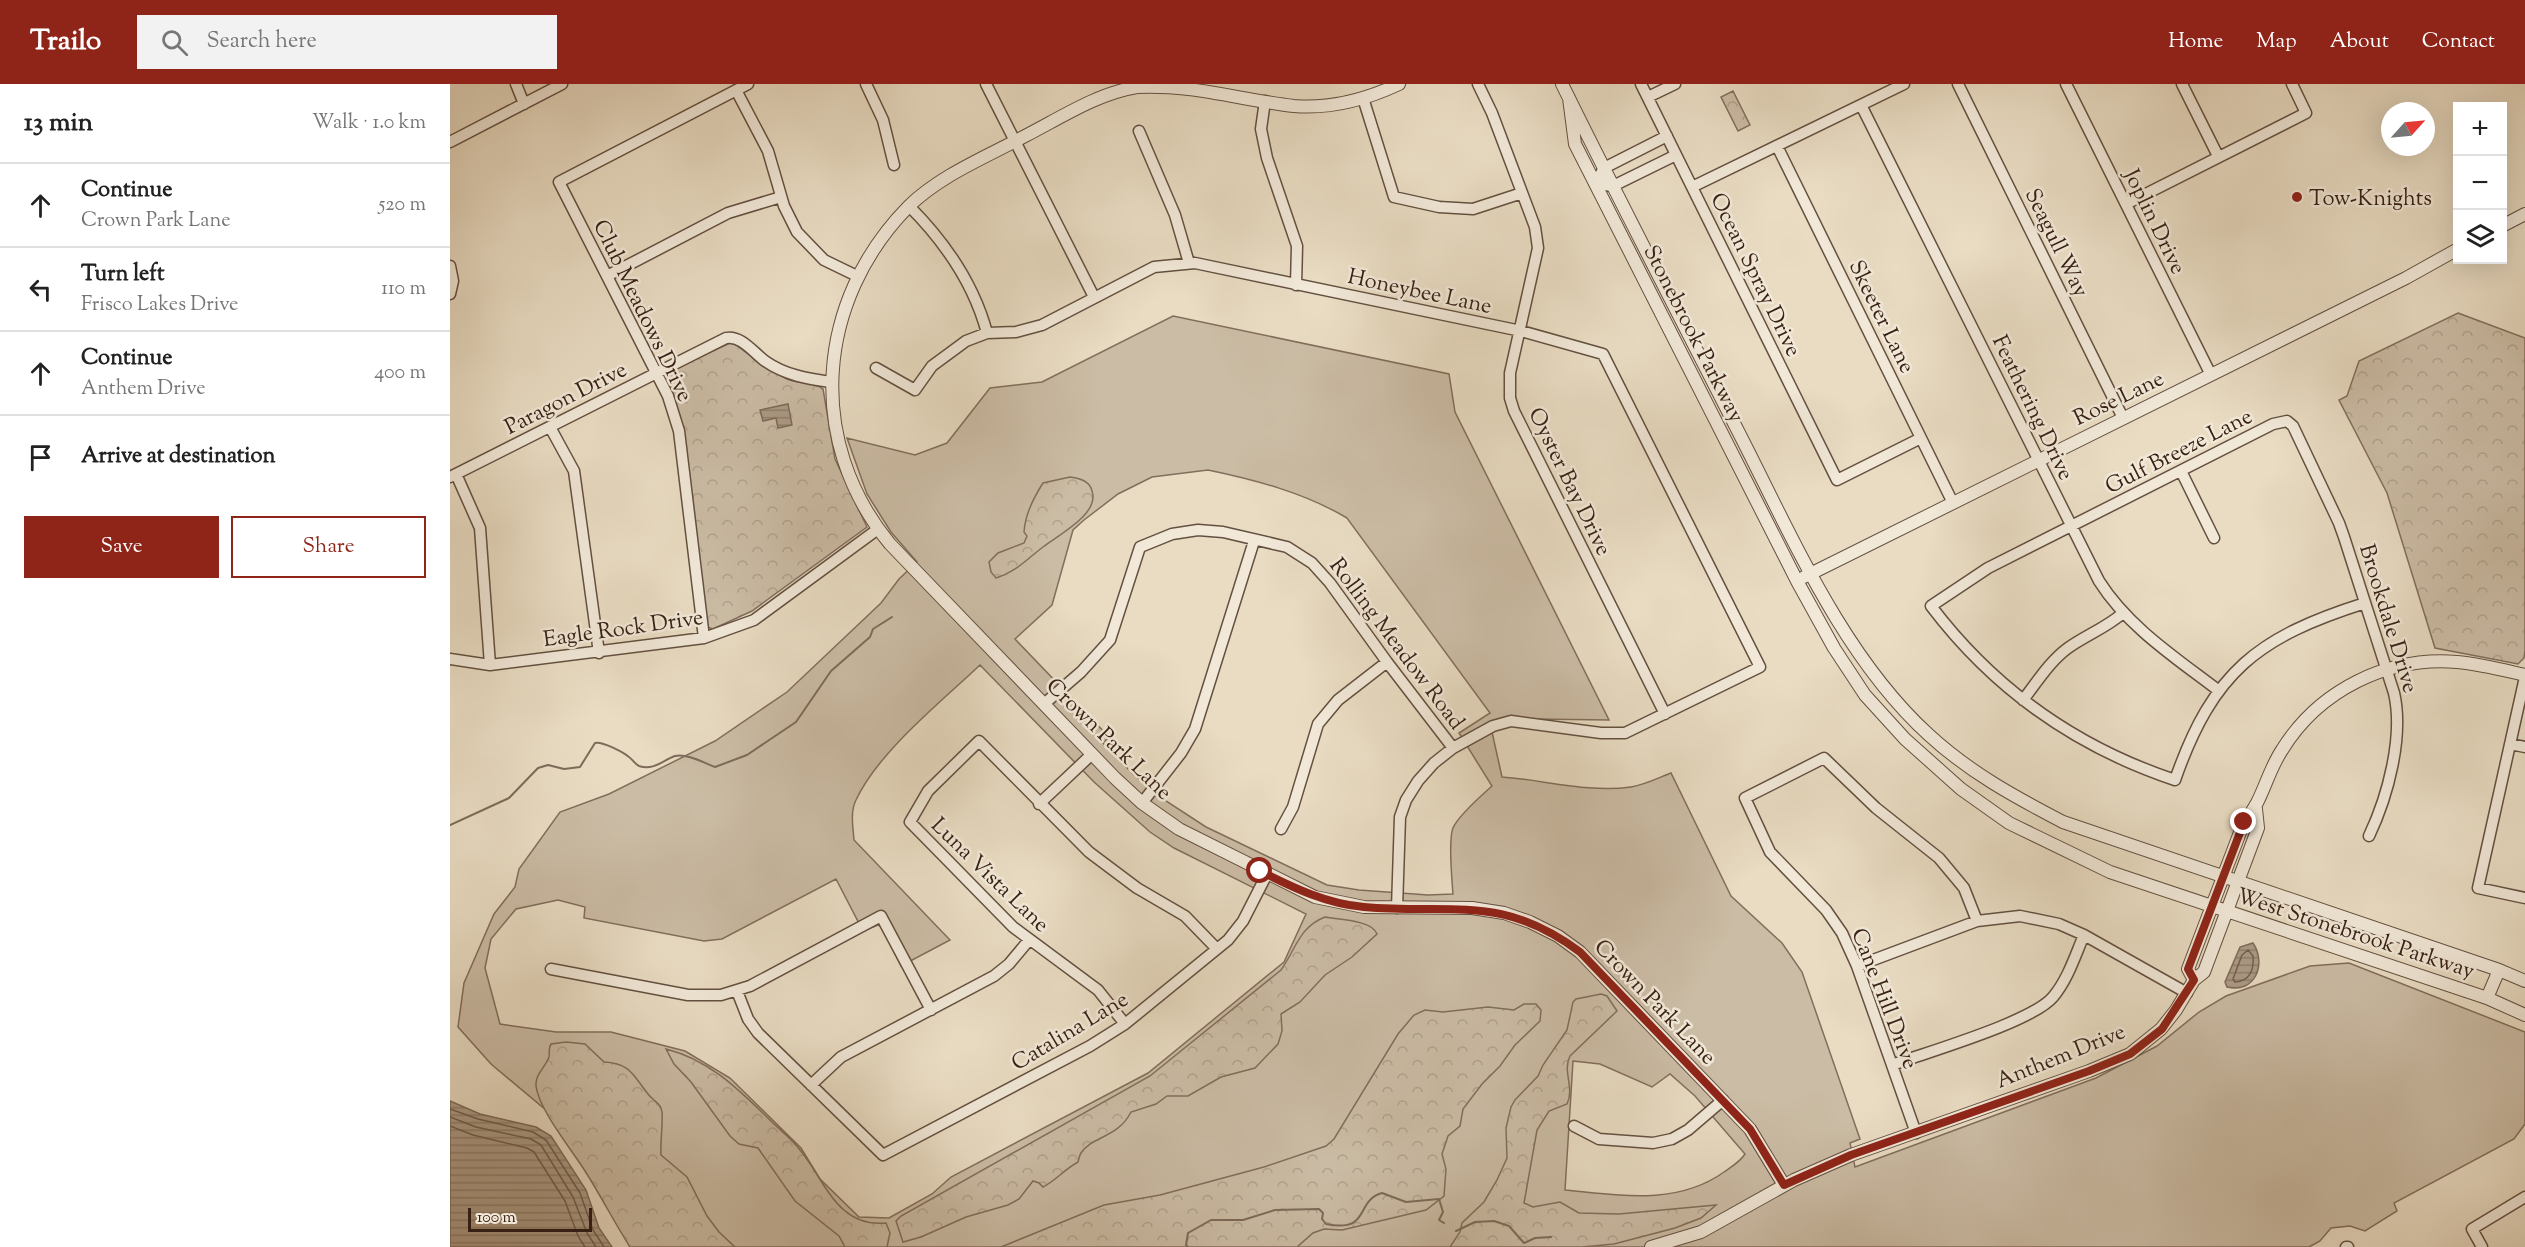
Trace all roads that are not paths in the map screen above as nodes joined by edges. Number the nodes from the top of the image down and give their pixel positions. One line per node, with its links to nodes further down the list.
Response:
1 (516, 84): 22 (street)
2 (562, 84): 22 (street)
3 (748, 84): 17 (street)
4 (866, 84): 31 (street)
5 (986, 84): 26 (street)
6 (1399, 84): 19 (street, Crown Park Lane)
7 (1478, 84): 36 (street, Oyster Bay Drive)
8 (1562, 84): 20 (street, Stonebrook Parkway)
9 (1641, 84): 18 (street, Ocean Spray Drive)
10 (1675, 84): 18 (street)
11 (1904, 84): 23 (street)
12 (1958, 84): 56 (street, Seagull Way)
13 (2066, 84): 38 (street, Joplin Drive)
14 (2182, 84): 30 (street)
15 (2292, 84): 30 (street)
16 (1114, 88): 21 (street, Crown Park Lane); 26 (street, Crown Park Lane)
17 (736, 90): 37 (street); 45 (street, Club Meadows Drive)
18 (1648, 97): 25 (street, Ocean Spray Drive)
19 (1363, 98): 21 (street, Crown Park Lane); 36 (street)
20 (1569, 98): 32 (street, Stonebrook Parkway); 33 (street, Stonebrook Parkway)
21 (1265, 101): 47 (street)
22 (524, 104): 27 (street)
23 (1861, 105): 28 (street); 60 (street, Feathering Drive)
24 (1139, 131): 43 (street)
25 (1667, 136): 29 (street, Ocean Spray Drive); 32 (street)
26 (1015, 141): 39 (street, Crown Park Lane); 49 (street)
27 (450, 142)
28 (1777, 146): 35 (street); 59 (street, Skeeter Lane)
29 (1676, 155): 34 (street); 35 (street, Ocean Spray Drive)
30 (2218, 156): 38 (street)
31 (894, 165)
32 (1604, 168): 33 (street); 34 (street, Stonebrook Parkway)
33 (1595, 184): 34 (street); 69 (street, Stonebrook Parkway)
34 (1613, 186): 68 (street, Stonebrook Parkway)
35 (1692, 187): 59 (street, Ocean Spray Drive)
36 (1522, 193): 50 (street, Oyster Bay Drive)
37 (781, 196): 45 (street); 46 (street)
38 (2126, 204): 54 (street, Joplin Drive)
39 (909, 206): 46 (street, Crown Park Lane); 51 (street)
40 (2525, 214): 41 (street)
41 (2507, 223)
42 (2453, 251): 54 (street, Rose Lane)
43 (1189, 263): 47 (street, Honeybee Lane); 49 (street, Honeybee Lane)
44 (450, 266): 48 (street)
45 (607, 276): 53 (street, Club Meadows Drive)
46 (857, 276): 55 (street, Crown Park Lane)
47 (1296, 285): 50 (street, Honeybee Lane)
48 (450, 294)
49 (1094, 297): 51 (street, Honeybee Lane)
50 (1521, 332): 82 (street, Oyster Bay Drive); 82 (street, Honeybee Lane)
51 (987, 333): 52 (street, Honeybee Lane)
52 (876, 368)
53 (657, 371): 55 (street, Paragon Drive); 58 (street, Paragon Drive); 72 (street, Club Meadows Drive)
54 (2211, 375): 56 (street, Rose Lane)
55 (831, 382): 65 (street, Crown Park Lane)
56 (2123, 418): 60 (street, Rose Lane)
57 (2287, 421): 61 (street, Gulf Breeze Lane); 70 (street, Brookdale Drive)
58 (550, 427): 62 (street, Paragon Drive); 73 (street)
59 (1922, 438): 63 (street, Skeeter Lane)
60 (2039, 460): 63 (street, Rose Lane); 64 (street, Feathering Drive)
61 (2181, 471): 64 (street, Gulf Breeze Lane); 66 (street)
62 (453, 476): 76 (street)
63 (1953, 503): 68 (street, Rose Lane)
64 (2071, 526): 71 (street, Feathering Drive); 80 (street, Gulf Breeze Lane)
65 (878, 529): 72 (street, Eagle Rock Drive); 81 (street, Crown Park Lane)
66 (2214, 538)
67 (1254, 541): 75 (street, Rolling Meadow Road); 81 (street, Rolling Meadow Road); 87 (street)
68 (1811, 574): 69 (street, Rose Lane); 93 (street, West Stonebrook Parkway)
69 (1797, 581): 96 (street, West Stonebrook Parkway)
70 (2365, 603): 77 (street, Brookdale Drive); 79 (street)
71 (2123, 613): 79 (street, Feathering Drive); 80 (street)
72 (704, 638): 73 (street, Eagle Rock Drive)
73 (599, 653): 76 (street, Eagle Rock Drive)
74 (450, 659): 76 (street, Eagle Rock Drive)
75 (1387, 662): 85 (street, Rolling Meadow Road); 90 (street)
76 (490, 665)
77 (2386, 669): 78 (street, Anthem Drive); 89 (street, Anthem Drive); 91 (street, Brookdale Drive)
78 (2525, 676): 83 (street)
79 (2219, 691): 80 (street)
80 (2023, 700)
81 (1044, 705): 86 (street, Crown Park Lane)
82 (1665, 714): 85 (street)
83 (2510, 744): 84 (street); 95 (street)
84 (2525, 747)
85 (1453, 748): 97 (street)
86 (1091, 755): 87 (street, Crown Park Lane); 88 (street)
87 (1142, 803): 92 (street, Crown Park Lane)
88 (1040, 804): 101 (street, Luna Vista Lane); 102 (street)
89 (2256, 809): 93 (street, Anthem Drive); 94 (street, Anthem Drive)
90 (1281, 829)
91 (2369, 836)
92 (1267, 874): 97 (street, Crown Park Lane); 102 (street, Catalina Lane)
93 (2224, 876): 94 (street, West Stonebrook Parkway); 96 (street, Anthem Drive)
94 (2238, 881): 98 (street, Anthem Drive); 105 (street, West Stonebrook Parkway)
95 (2525, 898)
96 (2212, 907): 98 (street, West Stonebrook Parkway); 106 (street, Anthem Drive)
97 (1397, 908): 116 (street, Crown Park Lane)
98 (2226, 912): 106 (street, Anthem Drive); 110 (street, West Stonebrook Parkway)
99 (1977, 921): 100 (street); 103 (street); 103 (street, Cane Hill Drive)
100 (2084, 935): 109 (street); 114 (street)
101 (1029, 940): 111 (street); 113 (street, Luna Vista Lane)
102 (1217, 949): 113 (street, Catalina Lane)
103 (1857, 966): 114 (street, Cane Hill Drive)
104 (551, 969): 108 (street)
105 (2499, 970): 107 (street, West Stonebrook Parkway); 110 (street)
106 (2194, 980): 109 (street, Anthem Drive)
107 (2525, 981)
108 (737, 991): 111 (street); 115 (street)
109 (2187, 993): 118 (street, Anthem Drive)
110 (2487, 998): 112 (street, West Stonebrook Parkway)
111 (931, 1010): 115 (street)
112 (2525, 1015)
113 (1125, 1024): 115 (street, Catalina Lane)
114 (1892, 1065): 118 (street, Cane Hill Drive)
115 (811, 1085)
116 (1723, 1100): 117 (street); 119 (street, Crown Park Lane)
117 (1574, 1126)
118 (1916, 1133): 119 (street, Anthem Drive)
119 (1784, 1185): 121 (street, Anthem Drive)
120 (2525, 1197): 122 (street)
121 (1651, 1247)
122 (2481, 1247)

